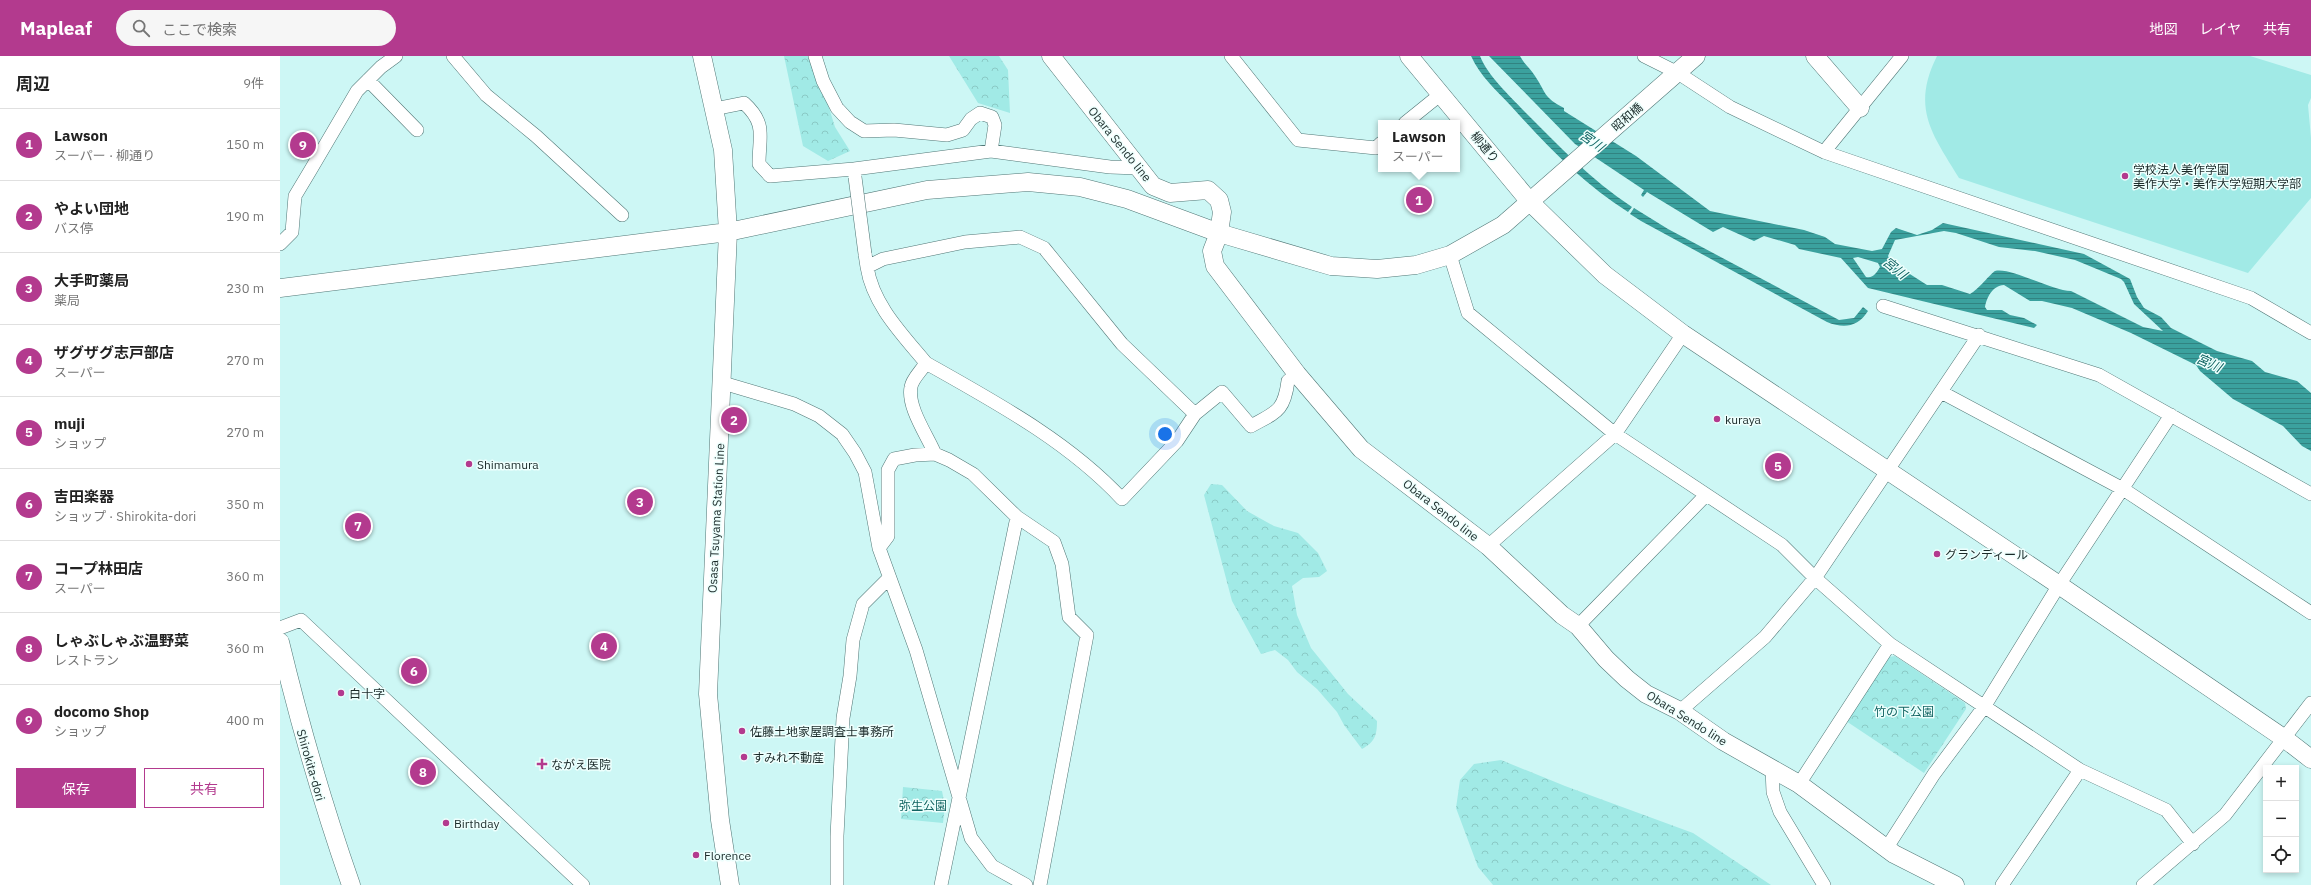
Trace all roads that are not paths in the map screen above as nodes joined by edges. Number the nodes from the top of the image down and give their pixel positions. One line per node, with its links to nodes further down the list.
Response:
1 (396, 56): 13 (street)
2 (453, 56): 25 (street)
3 (702, 56): 16 (street, Osasa Tsuyama Station Line)
4 (815, 56): 20 (street)
5 (1051, 56): 22 (street, Obara Sendo line)
6 (1231, 56): 19 (street)
7 (1409, 56): 14 (street, 柳通り)
8 (1644, 56): 12 (street)
9 (1696, 56): 12 (street, 昭和橋)
10 (1815, 56): 15 (street)
11 (1902, 56): 15 (street)
12 (1674, 76): 21 (street); 24 (street, 昭和橋)
13 (368, 80): 18 (street); 28 (street)
14 (1441, 94): 17 (street); 24 (street, 柳通り)
15 (1860, 108): 21 (street)
16 (714, 109): 23 (street); 26 (street, Osasa Tsuyama Station Line)
17 (1410, 120)
18 (417, 130)
19 (1378, 146)
20 (991, 151): 22 (street); 23 (street)
21 (1824, 152): 33 (street)
22 (1138, 168): 27 (street, Obara Sendo line)
23 (855, 173): 30 (street, bridge)
24 (1530, 202): 29 (street, 昭和橋); 34 (street, 柳通り)
25 (622, 215)
26 (728, 232): 27 (street, 昭和橋); 31 (street, 昭和橋); 38 (street, Osasa Tsuyama Station Line)
27 (1219, 233): 29 (street, 昭和橋); 37 (street, Obara Sendo line)
28 (280, 244)
29 (1450, 255): 42 (street)
30 (866, 261): 36 (street); 40 (street)
31 (280, 288)
32 (1883, 306): 35 (street)
33 (2311, 333)
34 (1683, 334): 42 (street); 44 (street, 柳通り)
35 (1979, 335): 39 (street); 41 (street)
36 (926, 363): 40 (street); 43 (street)
37 (1297, 374): 40 (street); 49 (street, Obara Sendo line)
38 (723, 383): 50 (street); 72 (street, Osasa Tsuyama Station Line)
39 (1941, 392): 44 (street); 45 (street)
40 (1195, 414)
41 (2171, 415): 45 (street); 46 (street)
42 (1615, 434): 47 (street); 49 (street)
43 (935, 454): 48 (street); 50 (street)
44 (1888, 471): 52 (street); 53 (street, 柳通り)
45 (2122, 489): 53 (street); 54 (street)
46 (2311, 494)
47 (1706, 495): 52 (street); 55 (street)
48 (1017, 517): 67 (street); 76 (street)
49 (1488, 546): 55 (street, Obara Sendo line)
50 (879, 548): 51 (street)
51 (888, 578): 67 (street); 73 (street)
52 (1815, 578): 58 (street); 61 (street)
53 (2059, 585): 60 (street); 62 (street, 柳通り)
54 (2311, 613)
55 (1578, 626): 61 (street, Obara Sendo line)
56 (280, 628): 71 (street)
57 (280, 642): 70 (street, Shirokita-dori)
58 (1890, 644): 60 (street); 66 (street)
59 (2311, 704): 62 (street)
60 (1984, 707): 65 (street); 69 (street)
61 (1680, 711): 64 (street, Obara Sendo line)
62 (2285, 739): 63 (street, 柳通り); 68 (street)
63 (2311, 759)
64 (1772, 768): 66 (street, Obara Sendo line); 77 (street)
65 (2080, 770): 68 (street); 79 (street)
66 (1799, 784): 69 (street, Obara Sendo line)
67 (959, 798): 74 (street); 75 (street)
68 (2193, 844): 80 (street)
69 (1886, 848): 78 (street, Obara Sendo line)
70 (351, 885)
71 (583, 885)
72 (730, 885)
73 (837, 885)
74 (941, 885)
75 (1026, 885)
76 (1040, 885)
77 (1824, 885)
78 (1955, 885)
79 (2002, 885)
80 (2143, 885)

